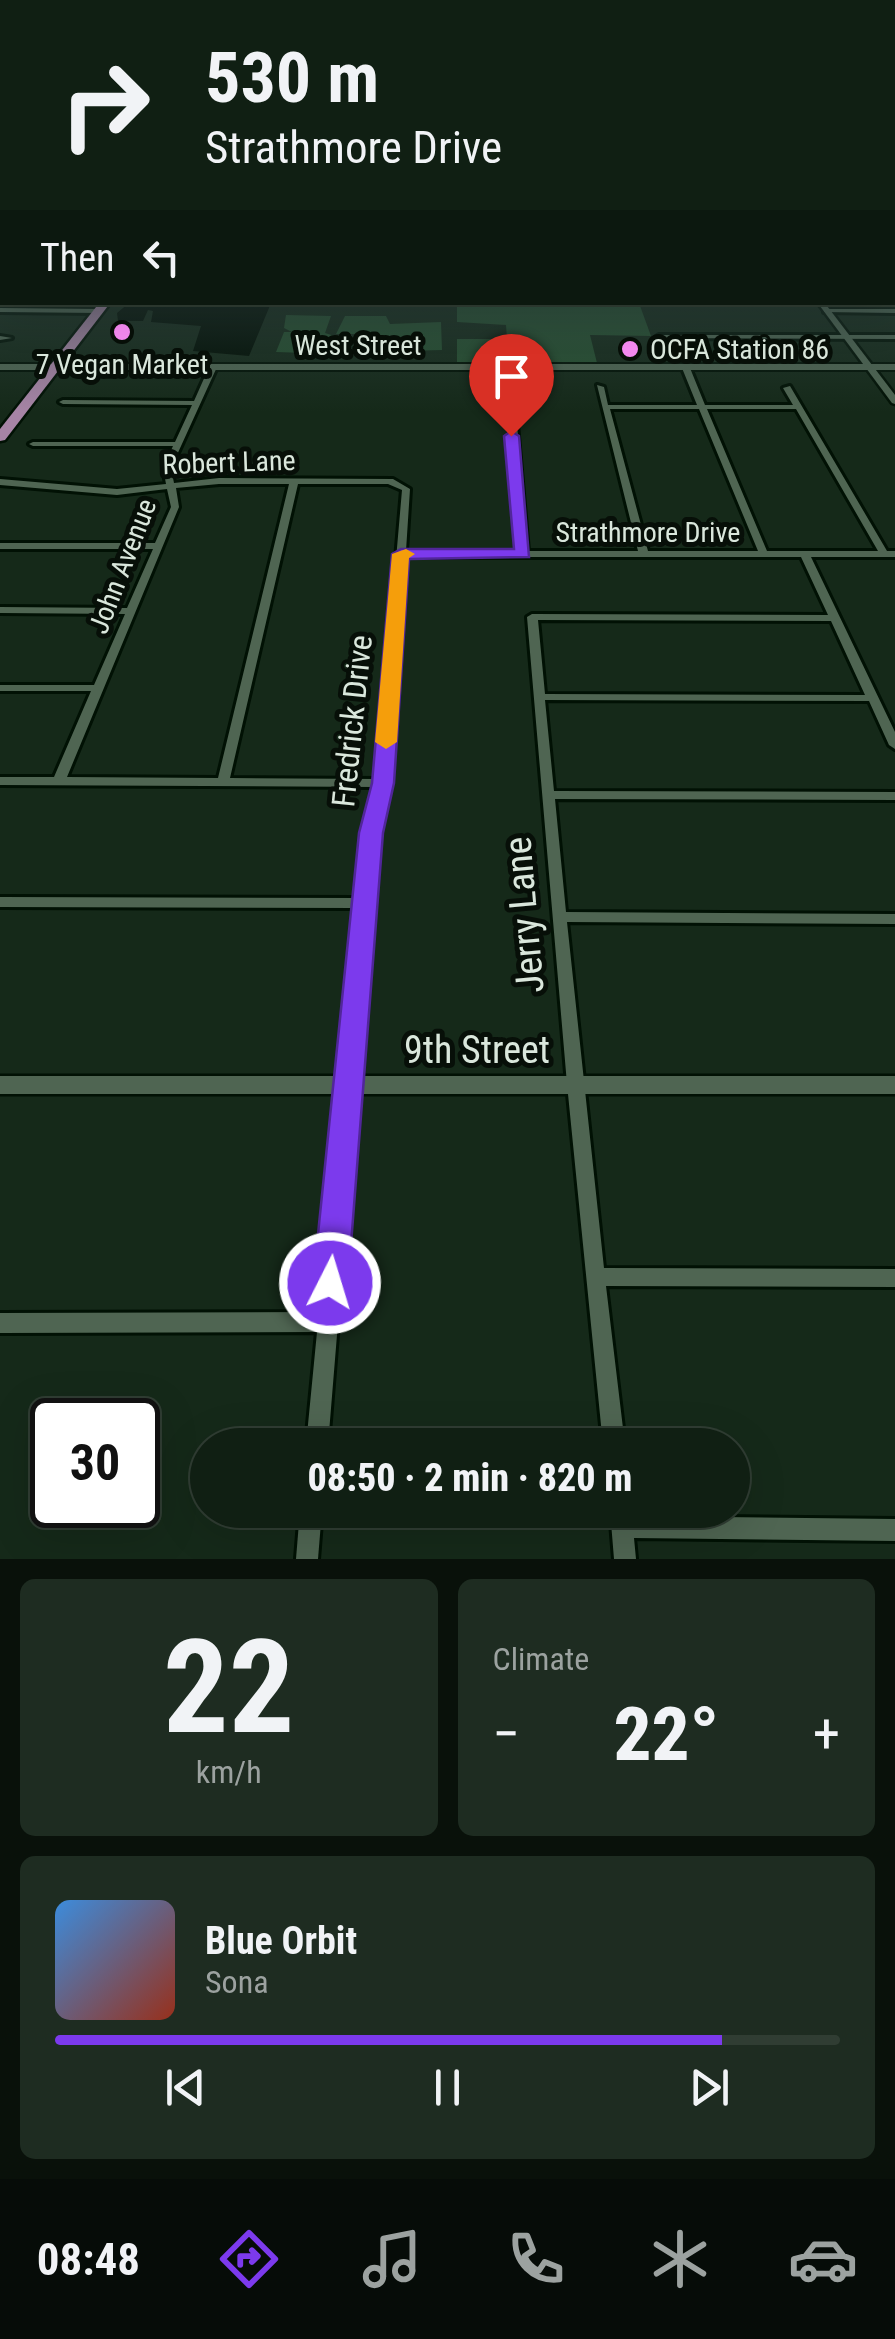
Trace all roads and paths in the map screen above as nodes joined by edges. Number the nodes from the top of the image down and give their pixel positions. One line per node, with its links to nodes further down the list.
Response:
1 (823, 306): 4 (street); 6 (street)
2 (97, 307): 3 (street); 9 (main road)
3 (0, 310)
4 (895, 311)
5 (659, 337): 6 (street)
6 (846, 337): 7 (street); 12 (street)
7 (895, 337)
8 (0, 367): 9 (main road, West Street)
9 (52, 367): 10 (main road, West Street); 23 (main road)
10 (213, 367): 11 (main road, West Street); 19 (street, John Avenue)
11 (508, 367): 13 (main road, West Street); 33 (street)
12 (868, 367): 13 (main road, West Street); 14 (main road, West Street); 17 (street)
13 (686, 368): 22 (street)
14 (895, 368)
15 (600, 387): 20 (street)
16 (788, 388): 21 (street)
17 (895, 401)
18 (62, 402): 19 (street)
19 (195, 403): 25 (street, John Avenue)
20 (605, 406): 22 (street); 34 (street)
21 (798, 407): 22 (street); 35 (street)
22 (703, 408): 36 (street)
23 (0, 438)
24 (34, 444): 25 (street)
25 (176, 444): 29 (street, John Avenue)
26 (294, 481): 28 (street, Robert Lane); 29 (street, Robert Lane); 48 (street)
27 (0, 482): 29 (street, Robert Lane)
28 (401, 484): 32 (street, Fredrick Drive)
29 (172, 486): 31 (street, John Avenue)
30 (0, 546): 31 (street)
31 (159, 546): 39 (street, John Avenue)
32 (401, 554): 33 (street, Strathmore Drive); 49 (street, Fredrick Drive)
33 (523, 554): 34 (street, Strathmore Drive)
34 (644, 554): 36 (street, Strathmore Drive)
35 (890, 554): 37 (street, Strathmore Drive)
36 (764, 555): 37 (street, Strathmore Drive)
37 (805, 555): 40 (street)
38 (0, 610): 39 (street)
39 (130, 611): 42 (street, John Avenue)
40 (835, 618): 43 (street, Jerry Lane); 44 (street)
41 (0, 688): 42 (street)
42 (97, 688): 47 (street, John Avenue)
43 (540, 697): 44 (street); 50 (street, Jerry Lane)
44 (872, 698): 45 (street)
45 (895, 746)
46 (0, 781): 47 (street)
47 (59, 782): 48 (street)
48 (223, 782): 49 (street)
49 (383, 783): 53 (street, Fredrick Drive)
50 (548, 795): 51 (street); 54 (street, Jerry Lane)
51 (895, 796)
52 (0, 902): 53 (street)
53 (364, 903): 58 (street, Fredrick Drive)
54 (560, 917): 55 (street); 56 (street, Jerry Lane)
55 (895, 919)
56 (575, 1084): 58 (street, 9th Street); 59 (street, 9th Street); 60 (street, Jerry Lane)
57 (0, 1085): 58 (street, 9th Street)
58 (347, 1085): 62 (street, Fredrick Drive)
59 (895, 1085)
60 (599, 1277): 61 (street); 65 (street, Jerry Lane)
61 (895, 1278)
62 (327, 1322): 63 (street); 64 (street, Fredrick Drive)
63 (0, 1323)
64 (318, 1428)
65 (612, 1428)
66 (750, 1524): 69 (street)
67 (310, 1528): 70 (street)
68 (622, 1528): 71 (street)
69 (895, 1530)
70 (307, 1559)
71 (625, 1559)

